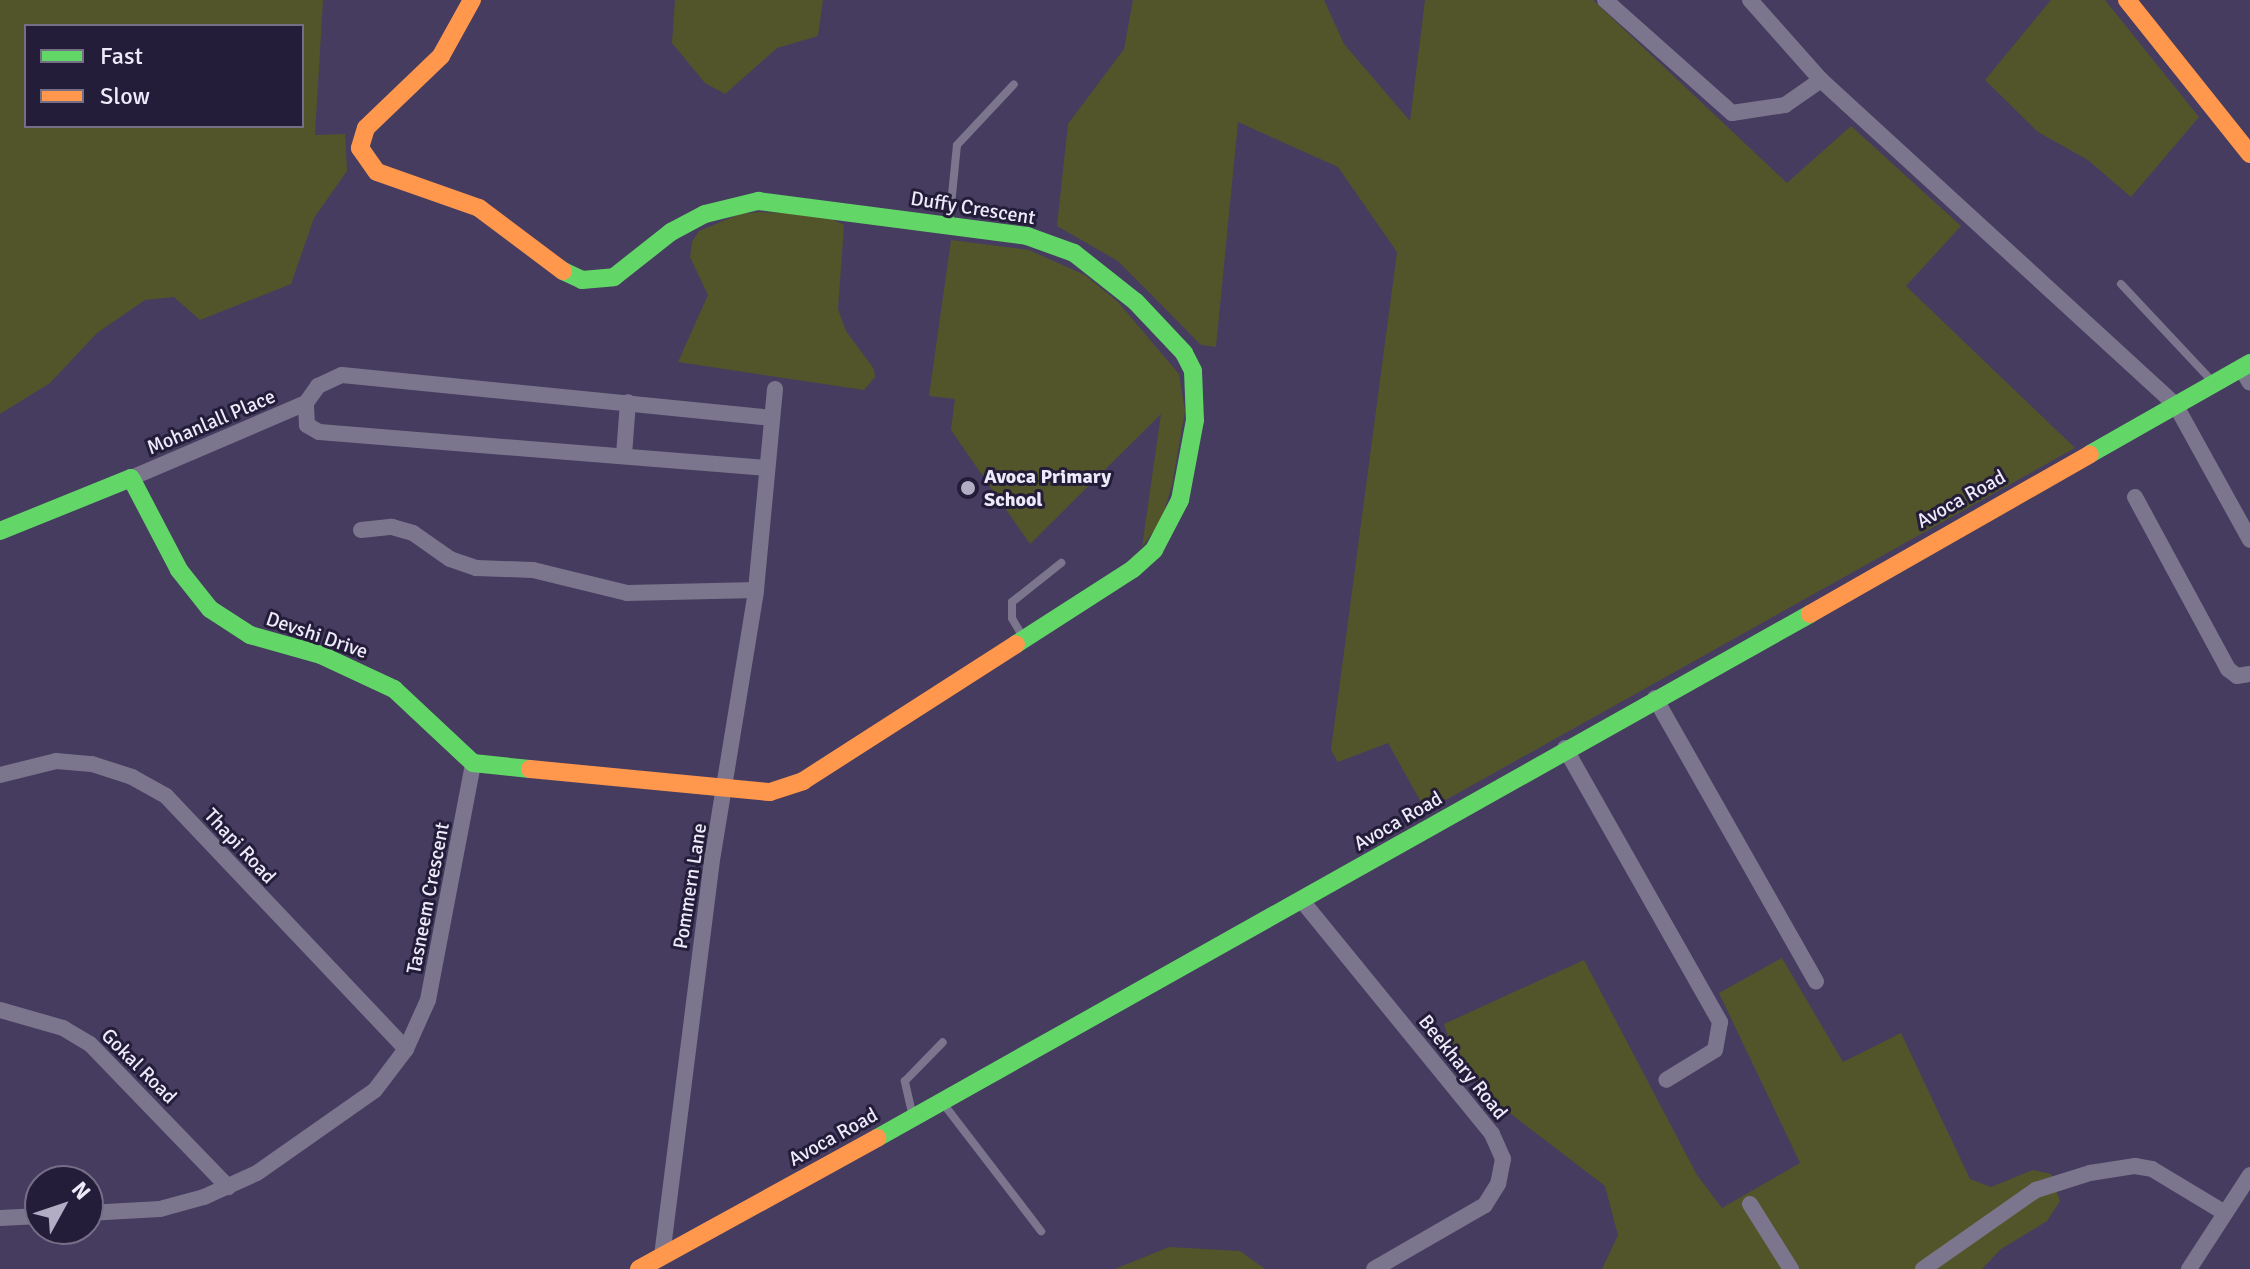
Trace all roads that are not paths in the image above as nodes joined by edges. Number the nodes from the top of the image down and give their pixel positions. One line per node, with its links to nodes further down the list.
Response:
1 (472, 0): 8 (street, Duffy Crescent)
2 (1605, 0): 5 (street)
3 (1750, 0): 5 (street)
4 (2127, 0): 7 (street)
5 (1821, 80): 15 (street)
6 (1014, 84): 8 (lane)
7 (2250, 154)
8 (949, 225): 26 (street, Duffy Crescent)
9 (2121, 284): 11 (lane)
10 (2247, 372): 11 (street, Avoca Road)
11 (2214, 383): 15 (street, Avoca Road)
12 (775, 389): 16 (street, Pommern Lane)
13 (628, 402): 14 (street, Mohanlall Place); 16 (street, Mohanlall Place); 17 (street)
14 (306, 403): 17 (street); 19 (street, Mohanlall Place)
15 (2175, 404): 23 (street); 28 (street, Avoca Road)
16 (772, 418): 18 (street, Pommern Lane)
17 (624, 455): 18 (street)
18 (766, 468): 25 (street, Pommern Lane)
19 (131, 478): 22 (street); 30 (street, Devshi Drive)
20 (2135, 497): 27 (street)
21 (361, 530): 25 (street)
22 (0, 531)
23 (2250, 540)
24 (1061, 563): 26 (lane)
25 (756, 590): 32 (street, Pommern Lane)
26 (1024, 639): 32 (street, Duffy Crescent)
27 (2250, 674)
28 (1655, 698): 29 (street, Avoca Road); 34 (street)
29 (1565, 748): 33 (street, Avoca Road); 38 (street)
30 (473, 763): 32 (street); 37 (street, Tasneem Crescent)
31 (0, 775): 37 (street, Thapi Road)
32 (727, 791): 49 (street, Pommern Lane)
33 (1303, 902): 39 (street, Avoca Road); 51 (street, Beekhary Road)
34 (1816, 981)
35 (0, 1010): 42 (street, Gokal Road)
36 (943, 1042): 40 (lane)
37 (406, 1049): 42 (street, Tasneem Crescent)
38 (1666, 1080)
39 (942, 1101): 40 (street, Avoca Road); 48 (lane)
40 (914, 1118): 49 (street, Avoca Road)
41 (2250, 1175): 45 (street)
42 (228, 1187): 44 (street, Tasneem Crescent)
43 (1750, 1204): 52 (street)
44 (104, 1212)
45 (2225, 1213): 53 (street); 54 (street)
46 (24, 1217): 47 (street)
47 (0, 1218)
48 (1041, 1231)
49 (662, 1256): 50 (street, Avoca Road)
50 (639, 1269)
51 (1374, 1269)
52 (1791, 1269)
53 (1923, 1269)
54 (2189, 1269)

